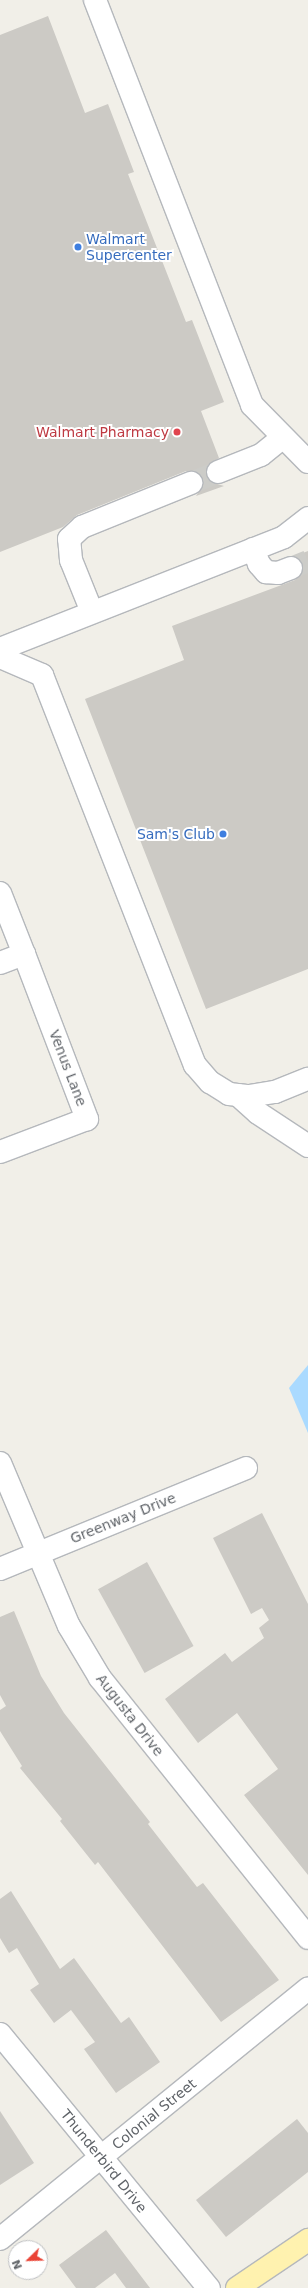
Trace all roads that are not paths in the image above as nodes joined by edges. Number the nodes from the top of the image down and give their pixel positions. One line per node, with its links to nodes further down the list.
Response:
1 (95, 0): 2 (street)
2 (282, 438): 3 (street); 4 (street)
3 (308, 462)
4 (218, 472)
5 (191, 483): 9 (street)
6 (308, 518): 7 (street)
7 (253, 549): 8 (street); 9 (street)
8 (291, 568)
9 (92, 612): 10 (street)
10 (0, 650)
11 (0, 657): 16 (street)
12 (0, 892): 13 (street)
13 (24, 954): 14 (street); 18 (street, Venus Lane)
14 (0, 963)
15 (308, 1079): 16 (street)
16 (238, 1095): 17 (street)
17 (308, 1146)
18 (0, 1152)
19 (0, 1463): 21 (street, Augusta Drive)
20 (246, 1468): 21 (street, Greenway Drive)
21 (38, 1553): 22 (street, Greenway Drive); 23 (street, Augusta Drive)
22 (0, 1569)
23 (308, 1938)
24 (308, 1989): 26 (street, Colonial Street)
25 (0, 2034): 26 (street, Thunderbird Drive)
26 (100, 2157): 27 (street, Colonial Street); 29 (street, Thunderbird Drive)
27 (0, 2239)
28 (308, 2240): 30 (main road)
29 (209, 2288)
30 (237, 2288)

